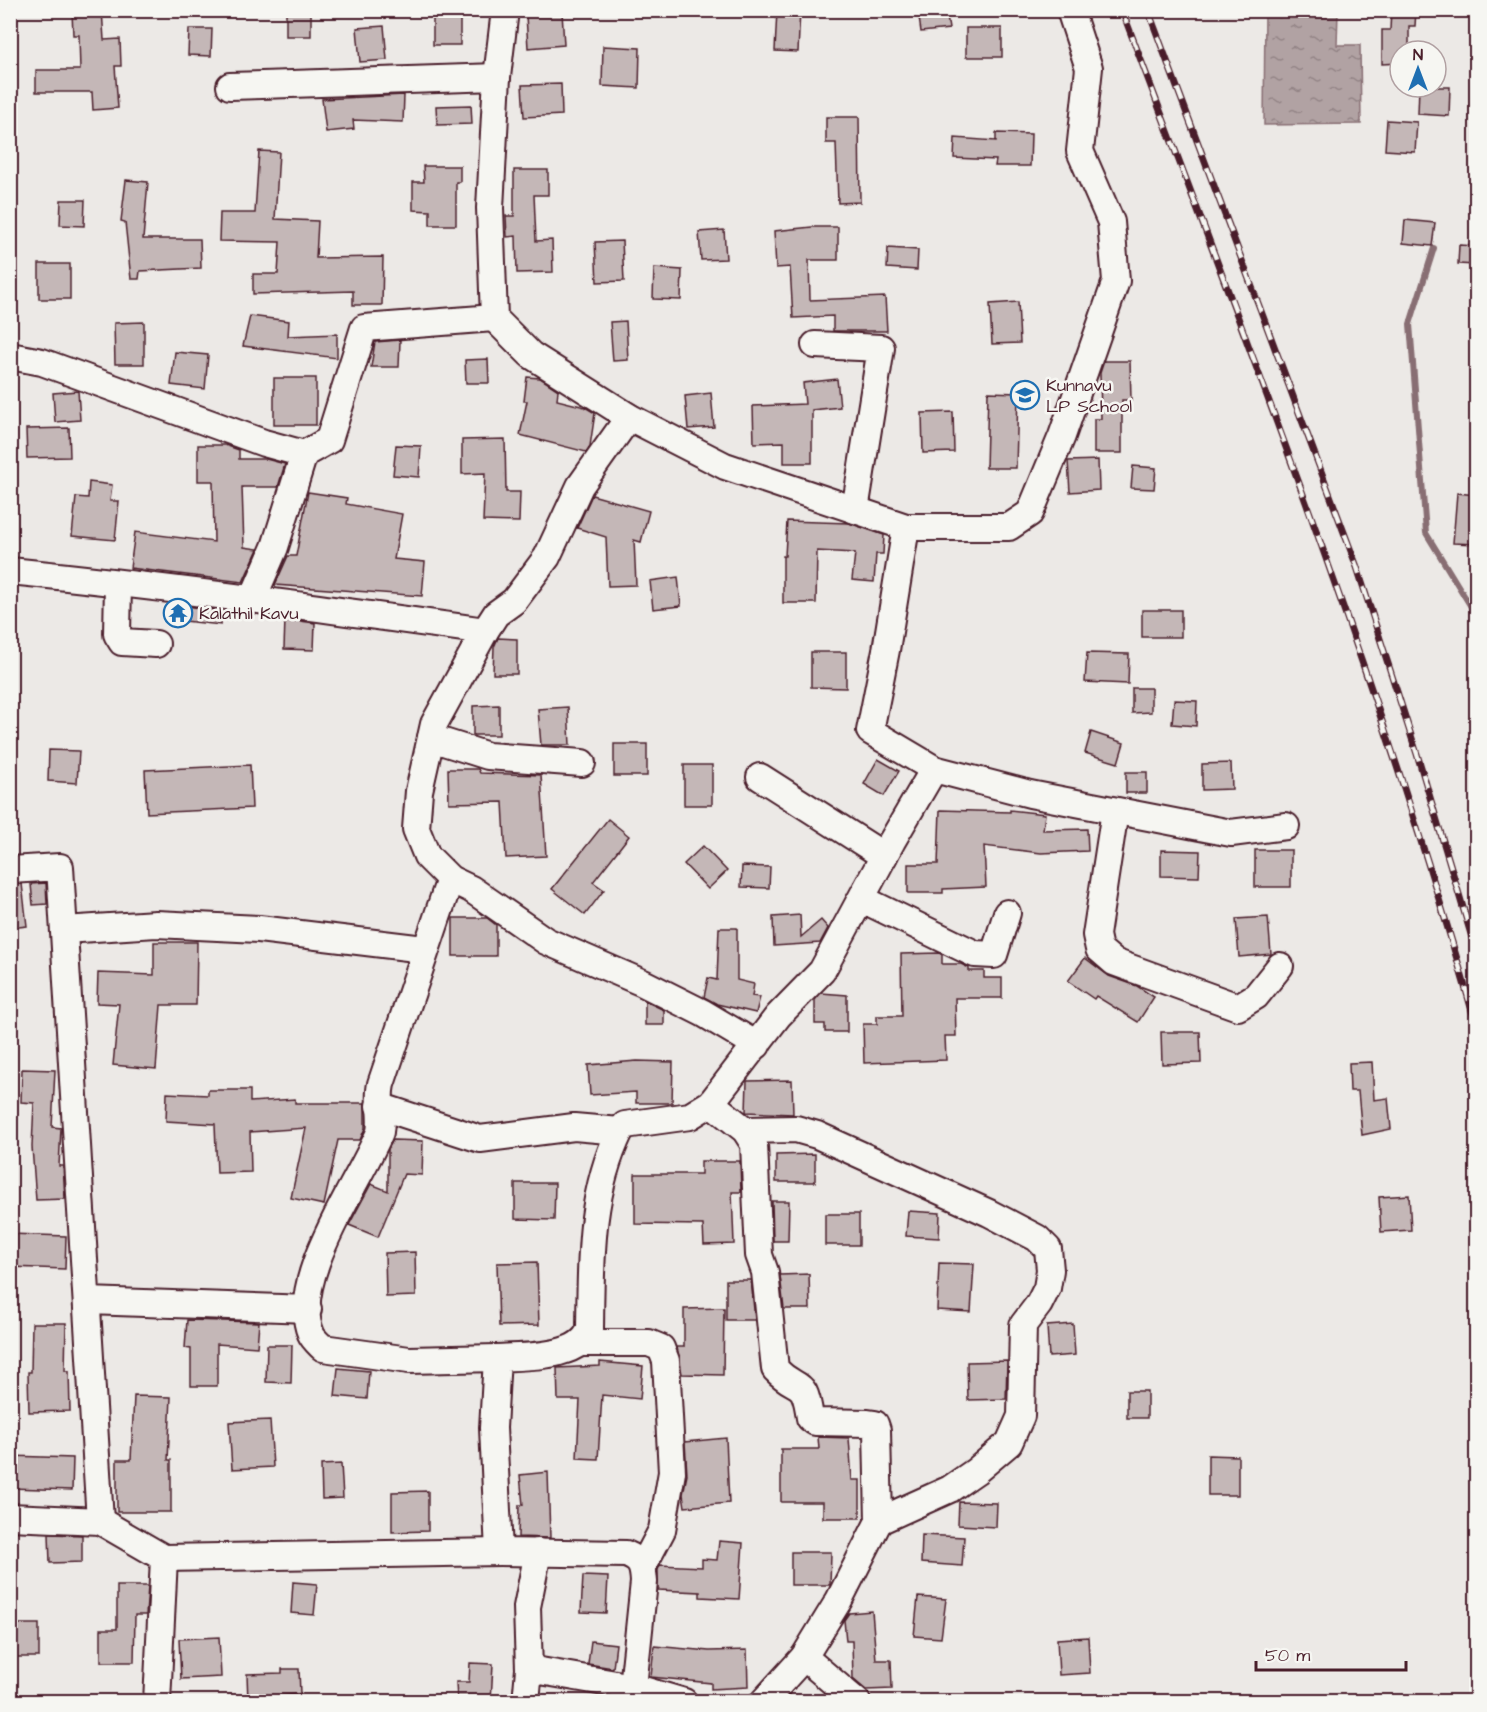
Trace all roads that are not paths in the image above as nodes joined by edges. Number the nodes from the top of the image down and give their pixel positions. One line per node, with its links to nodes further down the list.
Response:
1 (505, 10): 3 (street)
2 (1070, 10): 11 (street)
3 (497, 77): 4 (street); 5 (street)
4 (230, 86)
5 (494, 318): 8 (street); 9 (street)
6 (815, 345): 10 (street)
7 (10, 356): 9 (street)
8 (629, 417): 10 (street); 15 (street)
9 (304, 454): 14 (street)
10 (855, 510): 11 (street)
11 (906, 527): 19 (street)
12 (10, 571): 13 (street)
13 (118, 584): 14 (street); 16 (street)
14 (254, 598): 15 (street)
15 (485, 631): 17 (street)
16 (156, 644)
17 (431, 738): 18 (street); 25 (street)
18 (582, 763)
19 (934, 768): 21 (street); 23 (street)
20 (760, 777): 23 (street)
21 (1115, 811): 22 (street); 30 (street)
22 (1286, 826)
23 (884, 856): 26 (street)
24 (10, 870): 28 (street)
25 (450, 879): 29 (street); 31 (street)
26 (862, 899): 27 (street); 31 (street)
27 (1007, 913)
28 (64, 930): 29 (street); 36 (street)
29 (424, 949): 33 (street)
30 (1280, 966)
31 (757, 1045): 32 (street)
32 (711, 1103): 34 (street); 35 (street)
33 (379, 1106): 35 (street); 37 (street)
34 (744, 1130): 42 (street); 42 (street)
35 (620, 1131): 38 (street)
36 (88, 1301): 37 (street); 41 (street)
37 (308, 1309): 39 (street)
38 (581, 1342): 39 (street); 46 (street)
39 (497, 1358): 43 (street)
40 (10, 1516): 41 (street)
41 (100, 1521): 45 (street)
42 (879, 1521): 47 (street)
43 (499, 1552): 44 (street); 45 (street)
44 (538, 1552): 46 (street); 48 (street)
45 (164, 1558): 50 (street)
46 (643, 1566): 49 (street)
47 (804, 1657): 53 (street); 54 (street)
48 (529, 1669): 49 (street); 51 (street)
49 (633, 1687): 52 (street)
50 (157, 1701)
51 (526, 1701)
52 (684, 1701)
53 (764, 1701)
54 (857, 1701)

